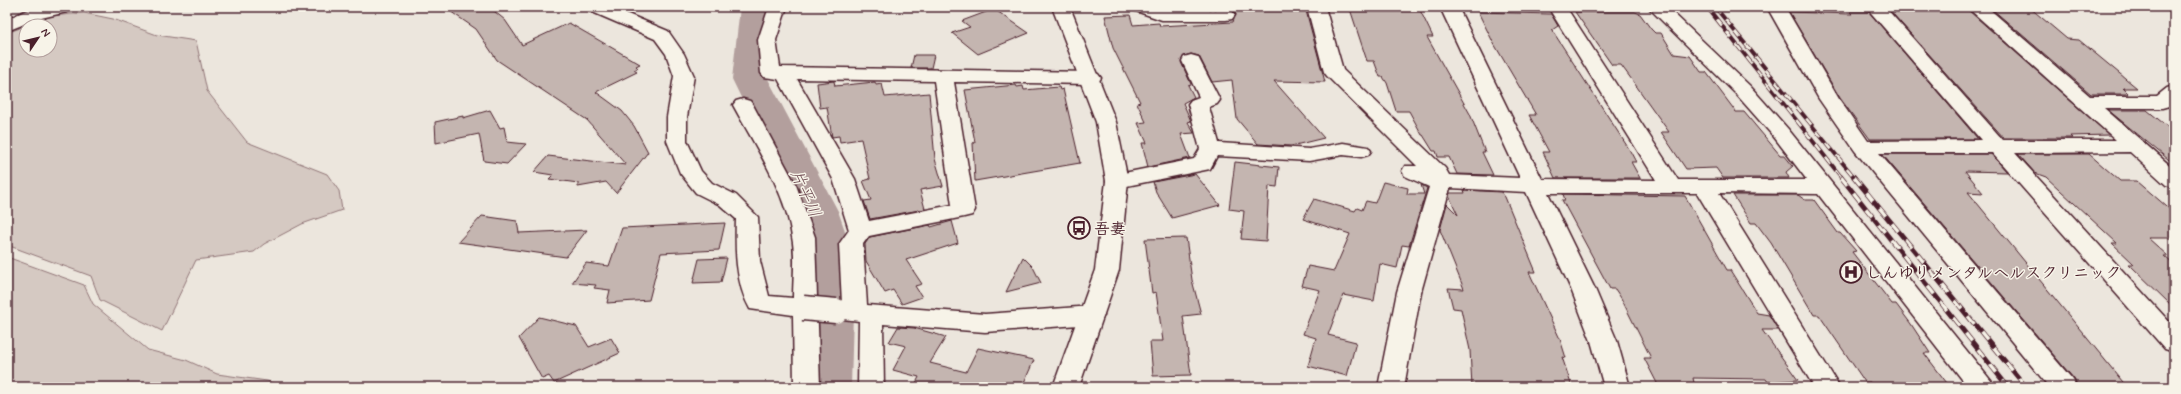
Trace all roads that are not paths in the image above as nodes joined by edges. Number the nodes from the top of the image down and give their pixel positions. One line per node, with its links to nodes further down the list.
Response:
1 (64, 7): 15 (street)
2 (596, 7): 37 (street, bridge)
3 (778, 7): 17 (street)
4 (1061, 7): 19 (street)
5 (1142, 7): 13 (street)
6 (1316, 7): 31 (street)
7 (1449, 7): 32 (street)
8 (1557, 7): 33 (street)
9 (1657, 7): 35 (street)
10 (1776, 7): 24 (street)
11 (1875, 7): 25 (street)
12 (1976, 7): 21 (street)
13 (1166, 11): 14 (street)
14 (1226, 15)
15 (7, 26)
16 (1190, 61): 26 (street)
17 (784, 73): 18 (street); 36 (street)
18 (943, 76): 19 (street); 36 (street)
19 (1091, 78): 30 (street)
20 (2174, 92): 21 (street)
21 (2086, 102): 23 (street)
22 (743, 105): 40 (street)
23 (2136, 146): 25 (street); 29 (street)
24 (1862, 147): 25 (street); 47 (street)
25 (1998, 147): 39 (street)
26 (1210, 149): 27 (street); 30 (street)
27 (1360, 152)
28 (1413, 171): 31 (street)
29 (2174, 180)
30 (1117, 181): 38 (street)
31 (1441, 181): 32 (street); 43 (street)
32 (1534, 186): 33 (street); 44 (street)
33 (1671, 186): 34 (street)
34 (1704, 186): 35 (street); 45 (street)
35 (1823, 187): 46 (street)
36 (861, 230): 37 (street)
37 (854, 313): 38 (street); 41 (street)
38 (1092, 315): 42 (street)
39 (2174, 343)
40 (807, 387)
41 (872, 387)
42 (1066, 387)
43 (1391, 387)
44 (1617, 387)
45 (1828, 387)
46 (1983, 387)
47 (2064, 387)

